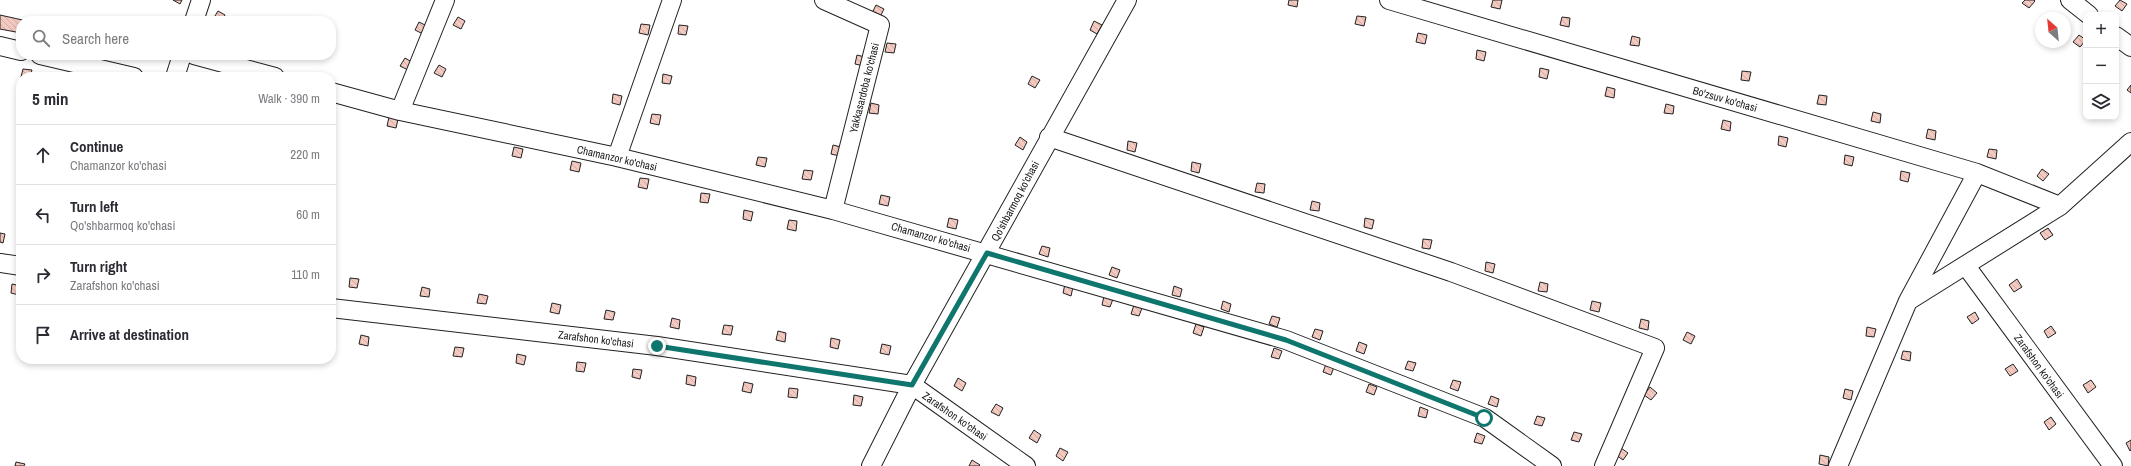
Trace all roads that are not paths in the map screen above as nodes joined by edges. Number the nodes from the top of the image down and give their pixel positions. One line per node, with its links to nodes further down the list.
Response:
1 (201, 0): 9 (street)
2 (445, 0): 21 (street)
3 (672, 0): 24 (street)
4 (824, 0): 27 (street, Yakkasardoba ko'chasi)
5 (1127, 0): 22 (street, Qo'shbarmoq ko'chasi)
6 (1388, 0): 25 (street, Bo'zsuv ko'chasi)
7 (2070, 0): 8 (street)
8 (2085, 12)
9 (196, 16)
10 (2119, 38): 12 (street)
11 (0, 46): 13 (street)
12 (2131, 48)
13 (16, 49)
14 (61, 60): 17 (street)
15 (180, 60): 18 (street)
16 (212, 60): 19 (street)
17 (113, 72)
18 (177, 72)
19 (256, 72)
20 (336, 93): 21 (street, Chamanzor ko'chasi)
21 (400, 111): 24 (street, Chamanzor ko'chasi)
22 (1049, 138): 28 (street, Qo'shbarmoq ko'chasi); 38 (street)
23 (2131, 142): 26 (street)
24 (617, 157): 27 (street, Chamanzor ko'chasi)
25 (1977, 173): 26 (street, Bo'zsuv ko'chasi); 32 (street)
26 (2060, 206): 31 (street)
27 (833, 210): 28 (street, Chamanzor ko'chasi)
28 (987, 253): 34 (street, Qo'shbarmoq ko'chasi); 37 (street, Chamanzor ko'chasi)
29 (0, 263): 30 (street)
30 (16, 265)
31 (1966, 266): 32 (street); 40 (street, Zarafshon ko'chasi)
32 (1908, 301): 39 (street)
33 (336, 309): 34 (street, Zarafshon ko'chasi)
34 (912, 385): 35 (street, Qo'shbarmoq ko'chasi); 36 (street, Zarafshon ko'chasi)
35 (871, 466)
36 (1026, 466)
37 (1552, 466)
38 (1604, 466)
39 (1838, 466)
40 (2113, 466)

